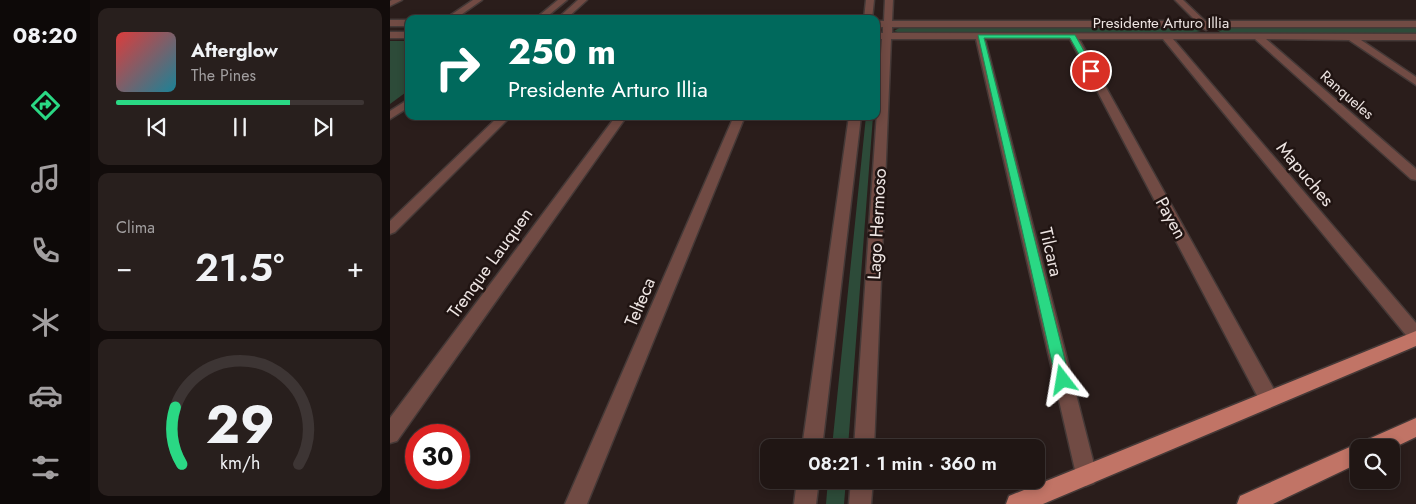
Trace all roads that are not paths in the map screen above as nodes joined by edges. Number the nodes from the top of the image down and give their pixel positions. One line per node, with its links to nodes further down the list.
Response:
1 (398, 0): 8 (street)
2 (478, 0): 9 (street)
3 (563, 0): 10 (street)
4 (583, 0): 11 (street)
5 (870, 0): 12 (street)
6 (889, 0): 17 (street, Lago Hermoso)
7 (1179, 0): 15 (street)
8 (390, 4)
9 (455, 15)
10 (544, 15)
11 (566, 15)
12 (868, 15)
13 (390, 23): 14 (street)
14 (405, 24)
15 (1203, 24): 16 (street, Presidente Arturo Illia); 17 (street, Presidente Arturo Illia); 23 (street)
16 (1416, 24)
17 (882, 30): 20 (street, Presidente Arturo Illia); 27 (street, Lago Hermoso)
18 (390, 35): 19 (street)
19 (405, 35)
20 (980, 36): 21 (street, Presidente Arturo Illia); 46 (street, Tilcara)
21 (1072, 36): 22 (street, Presidente Arturo Illia); 39 (street, Payen)
22 (1166, 37): 23 (street, Presidente Arturo Illia); 38 (street, Mapuches)
23 (1216, 37): 24 (street, Presidente Arturo Illia)
24 (1258, 37): 25 (street, Presidente Arturo Illia); 36 (street, Ranqueles)
25 (1351, 37): 26 (street, Presidente Arturo Illia); 28 (street)
26 (1416, 37)
27 (880, 76)
28 (1416, 82)
29 (405, 105): 30 (street)
30 (390, 116)
31 (502, 120): 37 (street)
32 (619, 120): 41 (street, Trenque Lauquen)
33 (738, 120): 50 (street, Telteca)
34 (854, 120): 42 (street, Lago Hermoso)
35 (878, 120): 43 (street, Lago Hermoso)
36 (1416, 176)
37 (390, 229)
38 (1416, 337): 39 (main road)
39 (1269, 399): 46 (main road)
40 (1416, 427): 44 (main road)
41 (390, 434)
42 (813, 439)
43 (864, 439)
44 (1390, 439)
45 (1350, 458): 49 (main road)
46 (1086, 476): 53 (main road)
47 (807, 489): 51 (street)
48 (861, 489): 52 (street)
49 (1264, 501)
50 (576, 504)
51 (805, 504)
52 (860, 504)
53 (1017, 504)

